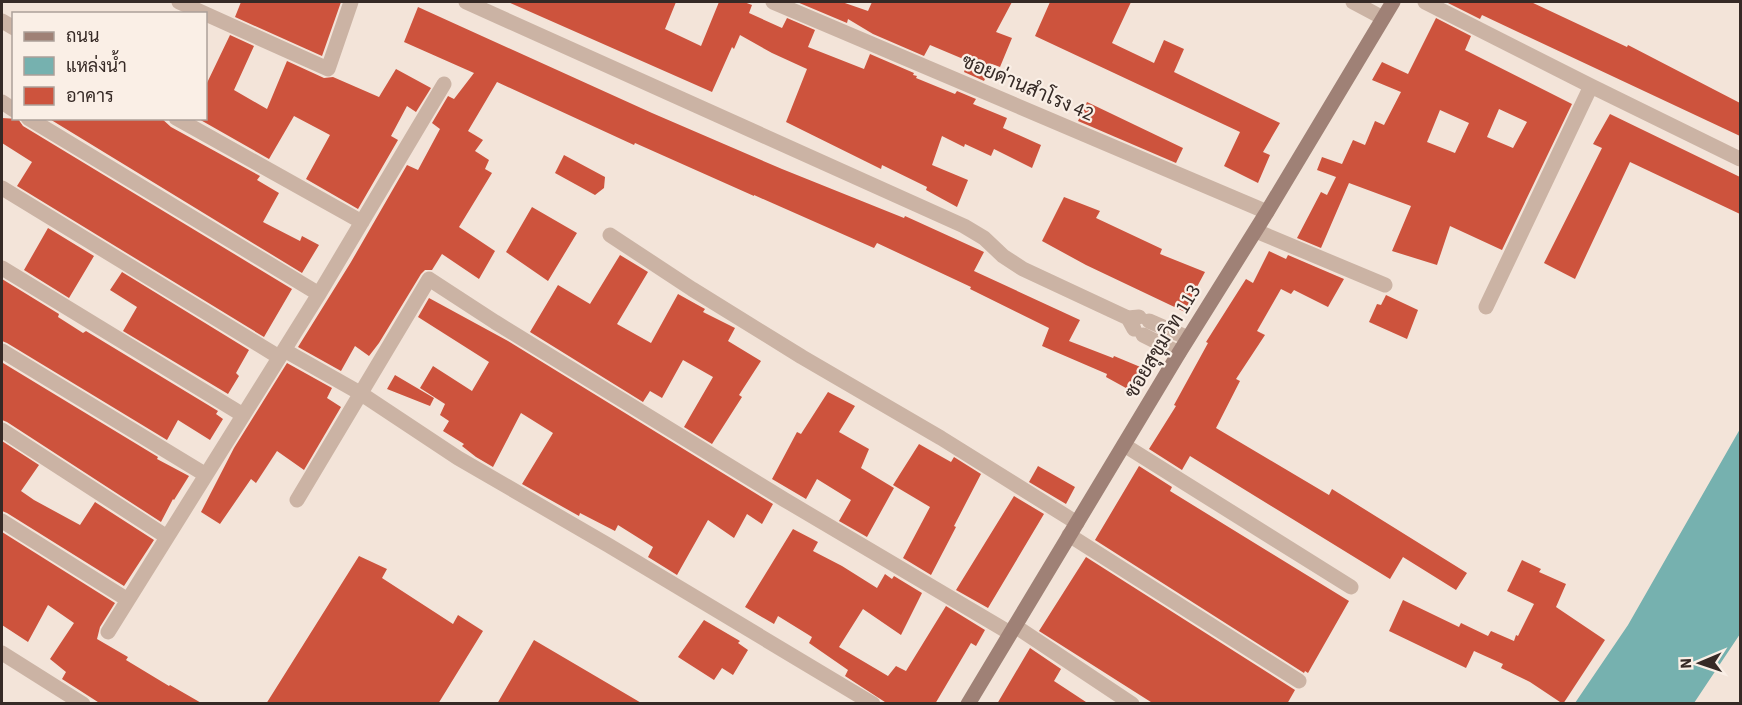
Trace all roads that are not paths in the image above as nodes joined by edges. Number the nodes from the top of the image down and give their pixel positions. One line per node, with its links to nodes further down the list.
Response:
1 (179, 2): 8 (street)
2 (351, 2): 9 (street)
3 (466, 2): 25 (street)
4 (773, 2): 17 (street, ซอยด่านสำโรง 42)
5 (1353, 2): 10 (street)
6 (1393, 2): 10 (main road, ซอยสุขุมวิท 113)
7 (1425, 2): 12 (street)
8 (201, 12)
9 (207, 15)
10 (1383, 18): 17 (main road, ซอยสุขุมวิท 113)
11 (444, 84): 18 (street)
12 (1591, 86): 15 (street); 24 (street)
13 (31, 120): 23 (street)
14 (180, 120): 18 (street)
15 (1740, 159)
16 (2, 188): 28 (street)
17 (1267, 212): 19 (main road, ซอยสุขุมวิท 113)
18 (362, 222): 23 (street)
19 (1256, 231): 22 (street); 26 (main road, ซอยสุขุมวิท 113)
20 (610, 235): 37 (street)
21 (2, 268): 31 (street)
22 (1386, 285)
23 (319, 294): 28 (street)
24 (1486, 307)
25 (1139, 324): 26 (street); 29 (street)
26 (1188, 338): 29 (main road, ซอยสุขุมวิท 113)
27 (2, 351): 34 (street)
28 (281, 353): 30 (street); 31 (street)
29 (1179, 353): 33 (main road, ซอยสุขุมวิท 113)
30 (360, 393): 35 (street); 41 (street); 46 (street)
31 (243, 415): 34 (street)
32 (2, 430): 38 (street)
33 (1124, 445): 37 (main road, ซอยสุขุมวิท 113); 39 (street)
34 (206, 475): 38 (street)
35 (297, 500)
36 (2, 521): 40 (street)
37 (1073, 529): 41 (main road, ซอยสุขุมวิท 113); 44 (street)
38 (167, 537): 40 (street)
39 (1351, 587)
40 (128, 600): 42 (street)
41 (1012, 630): 47 (main road, ซอยสุขุมวิท 113); 48 (street)
42 (108, 632)
43 (2, 653): 45 (street)
44 (1299, 681)
45 (83, 704)
46 (873, 704)
47 (968, 704)
48 (1132, 704)

